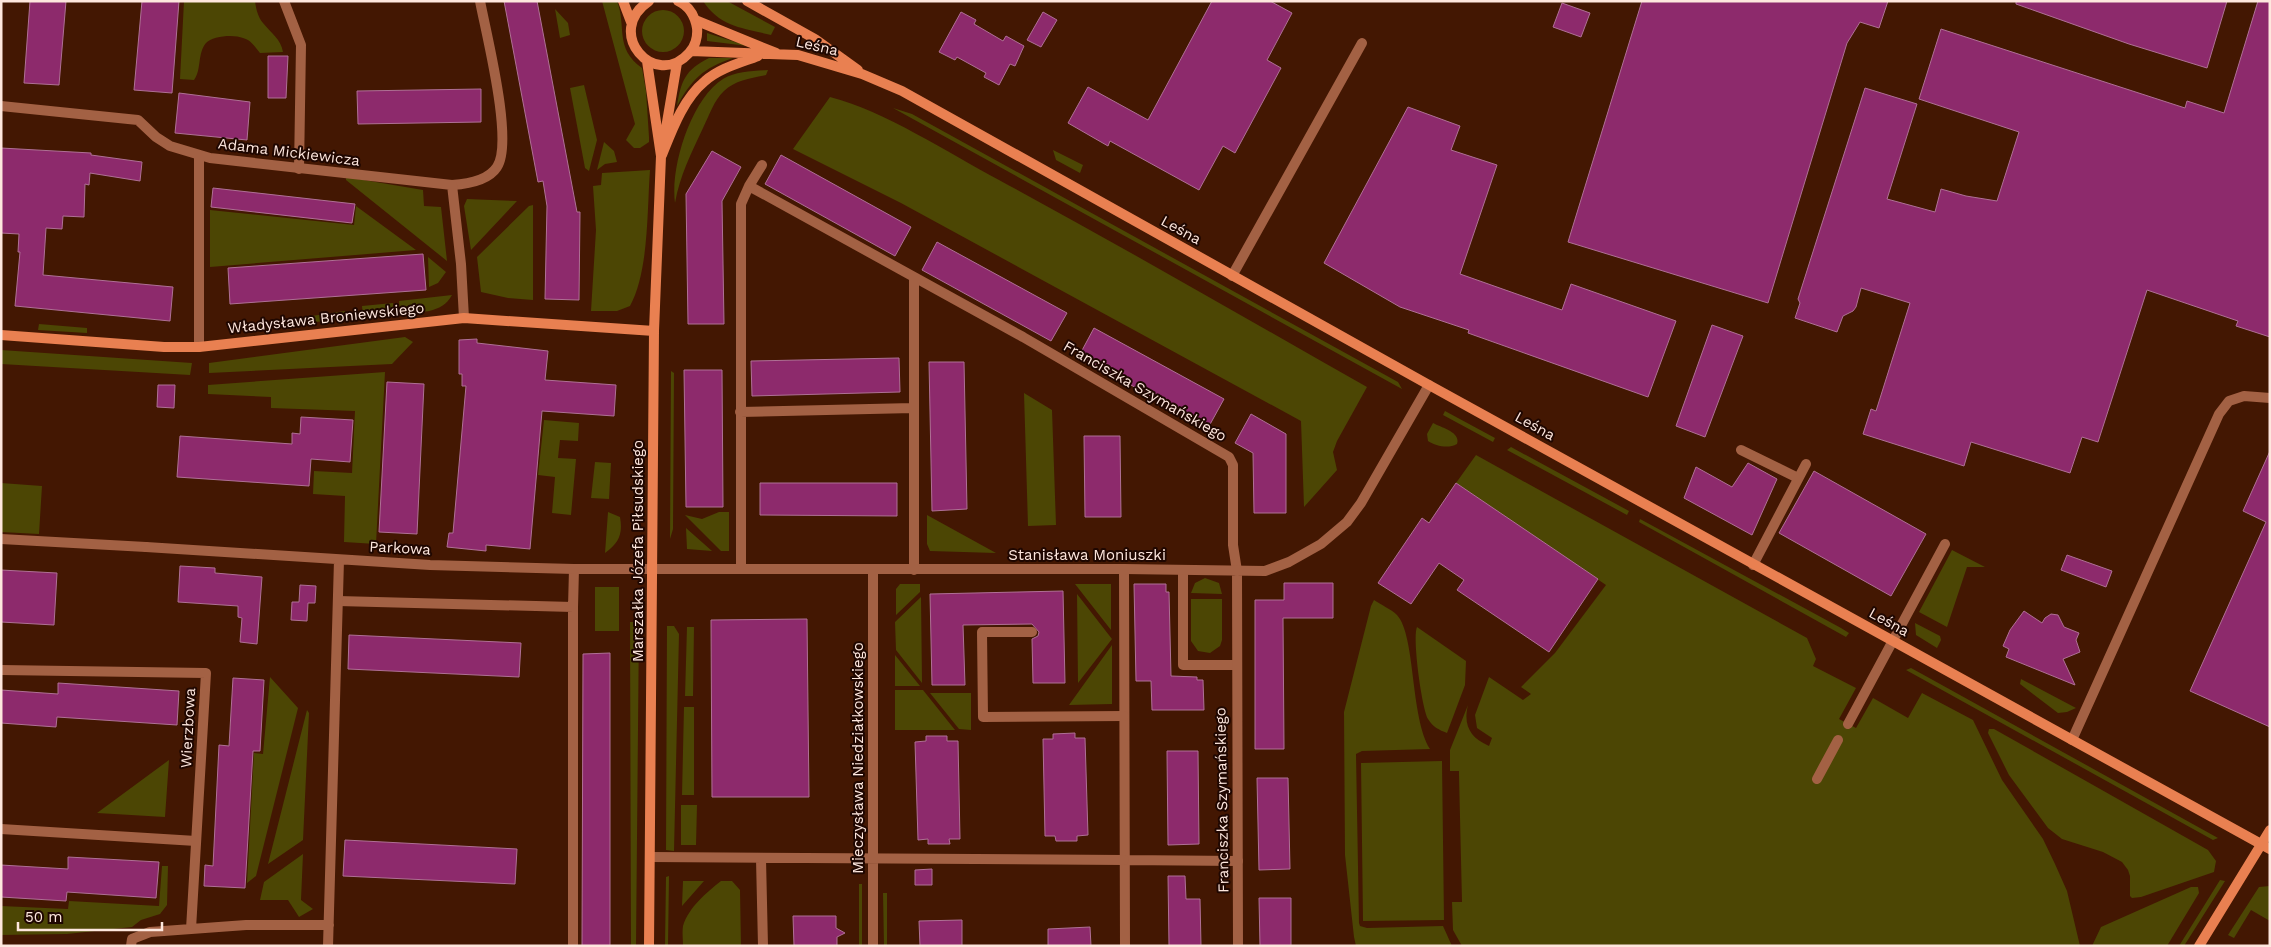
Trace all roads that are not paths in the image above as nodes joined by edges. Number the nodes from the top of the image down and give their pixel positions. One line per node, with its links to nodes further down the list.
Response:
1 (284, 1): 20 (street)
2 (480, 1): 21 (street, Adama Mickiewicza)
3 (623, 1): 8 (street)
4 (649, 1): 8 (street)
5 (678, 1): 7 (street)
6 (747, 1): 15 (street)
7 (695, 20): 10 (street); 11 (street, Leśna)
8 (631, 22): 13 (street)
9 (1362, 43): 23 (street)
10 (691, 51): 12 (street, Leśna); 14 (street)
11 (777, 53): 12 (street, Leśna); 15 (street, Leśna)
12 (764, 54): 18 (street)
13 (647, 61): 14 (street); 18 (street, Marszałka Józefa Piłsudskiego)
14 (677, 63): 18 (street, Marszałka Józefa Piłsudskiego)
15 (862, 74): 23 (street, Leśna)
16 (1, 106): 17 (street, Adama Mickiewicza)
17 (199, 155): 20 (street, Adama Mickiewicza); 28 (street)
18 (661, 156): 26 (street, Marszałka Józefa Piłsudskiego)
19 (762, 165): 22 (street)
20 (299, 169): 21 (street, Adama Mickiewicza)
21 (452, 185): 25 (street)
22 (749, 186): 24 (street, Franciszka Szymańskiego); 32 (street)
23 (1232, 276): 29 (street, Leśna)
24 (914, 278): 31 (street); 47 (street, Franciszka Szymańskiego)
25 (464, 318): 26 (street, Władysława Broniewskiego); 28 (street, Władysława Broniewskiego)
26 (654, 331): 43 (street, Marszałka Józefa Piłsudskiego)
27 (1, 335): 28 (street, Władysława Broniewskiego)
28 (199, 347)
29 (1429, 385): 39 (street, Leśna); 47 (street, Stanisława Moniuszki)
30 (2270, 398): 57 (street)
31 (913, 408): 32 (street); 45 (street)
32 (740, 412): 40 (street)
33 (1741, 450): 35 (street)
34 (1806, 464): 35 (street)
35 (1798, 478): 39 (street)
36 (1, 539): 38 (street, Parkowa)
37 (1945, 544): 51 (street)
38 (339, 560): 41 (street, Parkowa); 48 (street)
39 (1753, 565): 51 (street, Leśna)
40 (741, 568): 43 (street, Stanisława Moniuszki); 44 (street, Stanisława Moniuszki)
41 (574, 569): 43 (street, Parkowa); 49 (street)
42 (1124, 569): 45 (street, Stanisława Moniuszki); 46 (street, Stanisława Moniuszki); 54 (street)
43 (653, 570): 63 (street, Marszałka Józefa Piłsudskiego)
44 (873, 570): 45 (street, Stanisława Moniuszki); 65 (street, Mieczysława Niedziałkowskiego)
45 (914, 570)
46 (1183, 570): 47 (street, Stanisława Moniuszki); 52 (street)
47 (1237, 571): 52 (street, Franciszka Szymańskiego)
48 (338, 601): 49 (street); 68 (street)
49 (573, 607): 72 (street)
50 (1032, 632): 54 (street)
51 (1893, 641): 55 (street); 57 (street, Leśna)
52 (1236, 665): 67 (street, Franciszka Szymańskiego)
53 (1, 670): 61 (street, Wierzbowa)
54 (1124, 716): 66 (street)
55 (1848, 724)
56 (1838, 740): 58 (street)
57 (2072, 740): 62 (street, Leśna)
58 (1817, 779)
59 (1, 829): 61 (street)
60 (2270, 830): 62 (street)
61 (196, 841): 69 (street, Wierzbowa)
62 (2266, 847): 78 (street)
63 (650, 857): 64 (street); 73 (street, Marszałka Józefa Piłsudskiego)
64 (761, 859): 65 (street); 74 (street)
65 (872, 860): 66 (street); 75 (street, Mieczysława Niedziałkowskiego)
66 (1124, 860): 67 (street); 76 (street)
67 (1238, 861): 77 (street, Franciszka Szymańskiego)
68 (329, 925): 69 (street); 71 (street)
69 (191, 929): 70 (street)
70 (131, 946)
71 (328, 946)
72 (573, 946)
73 (649, 946)
74 (762, 946)
75 (873, 946)
76 (1125, 946)
77 (1238, 946)
78 (2200, 946)

